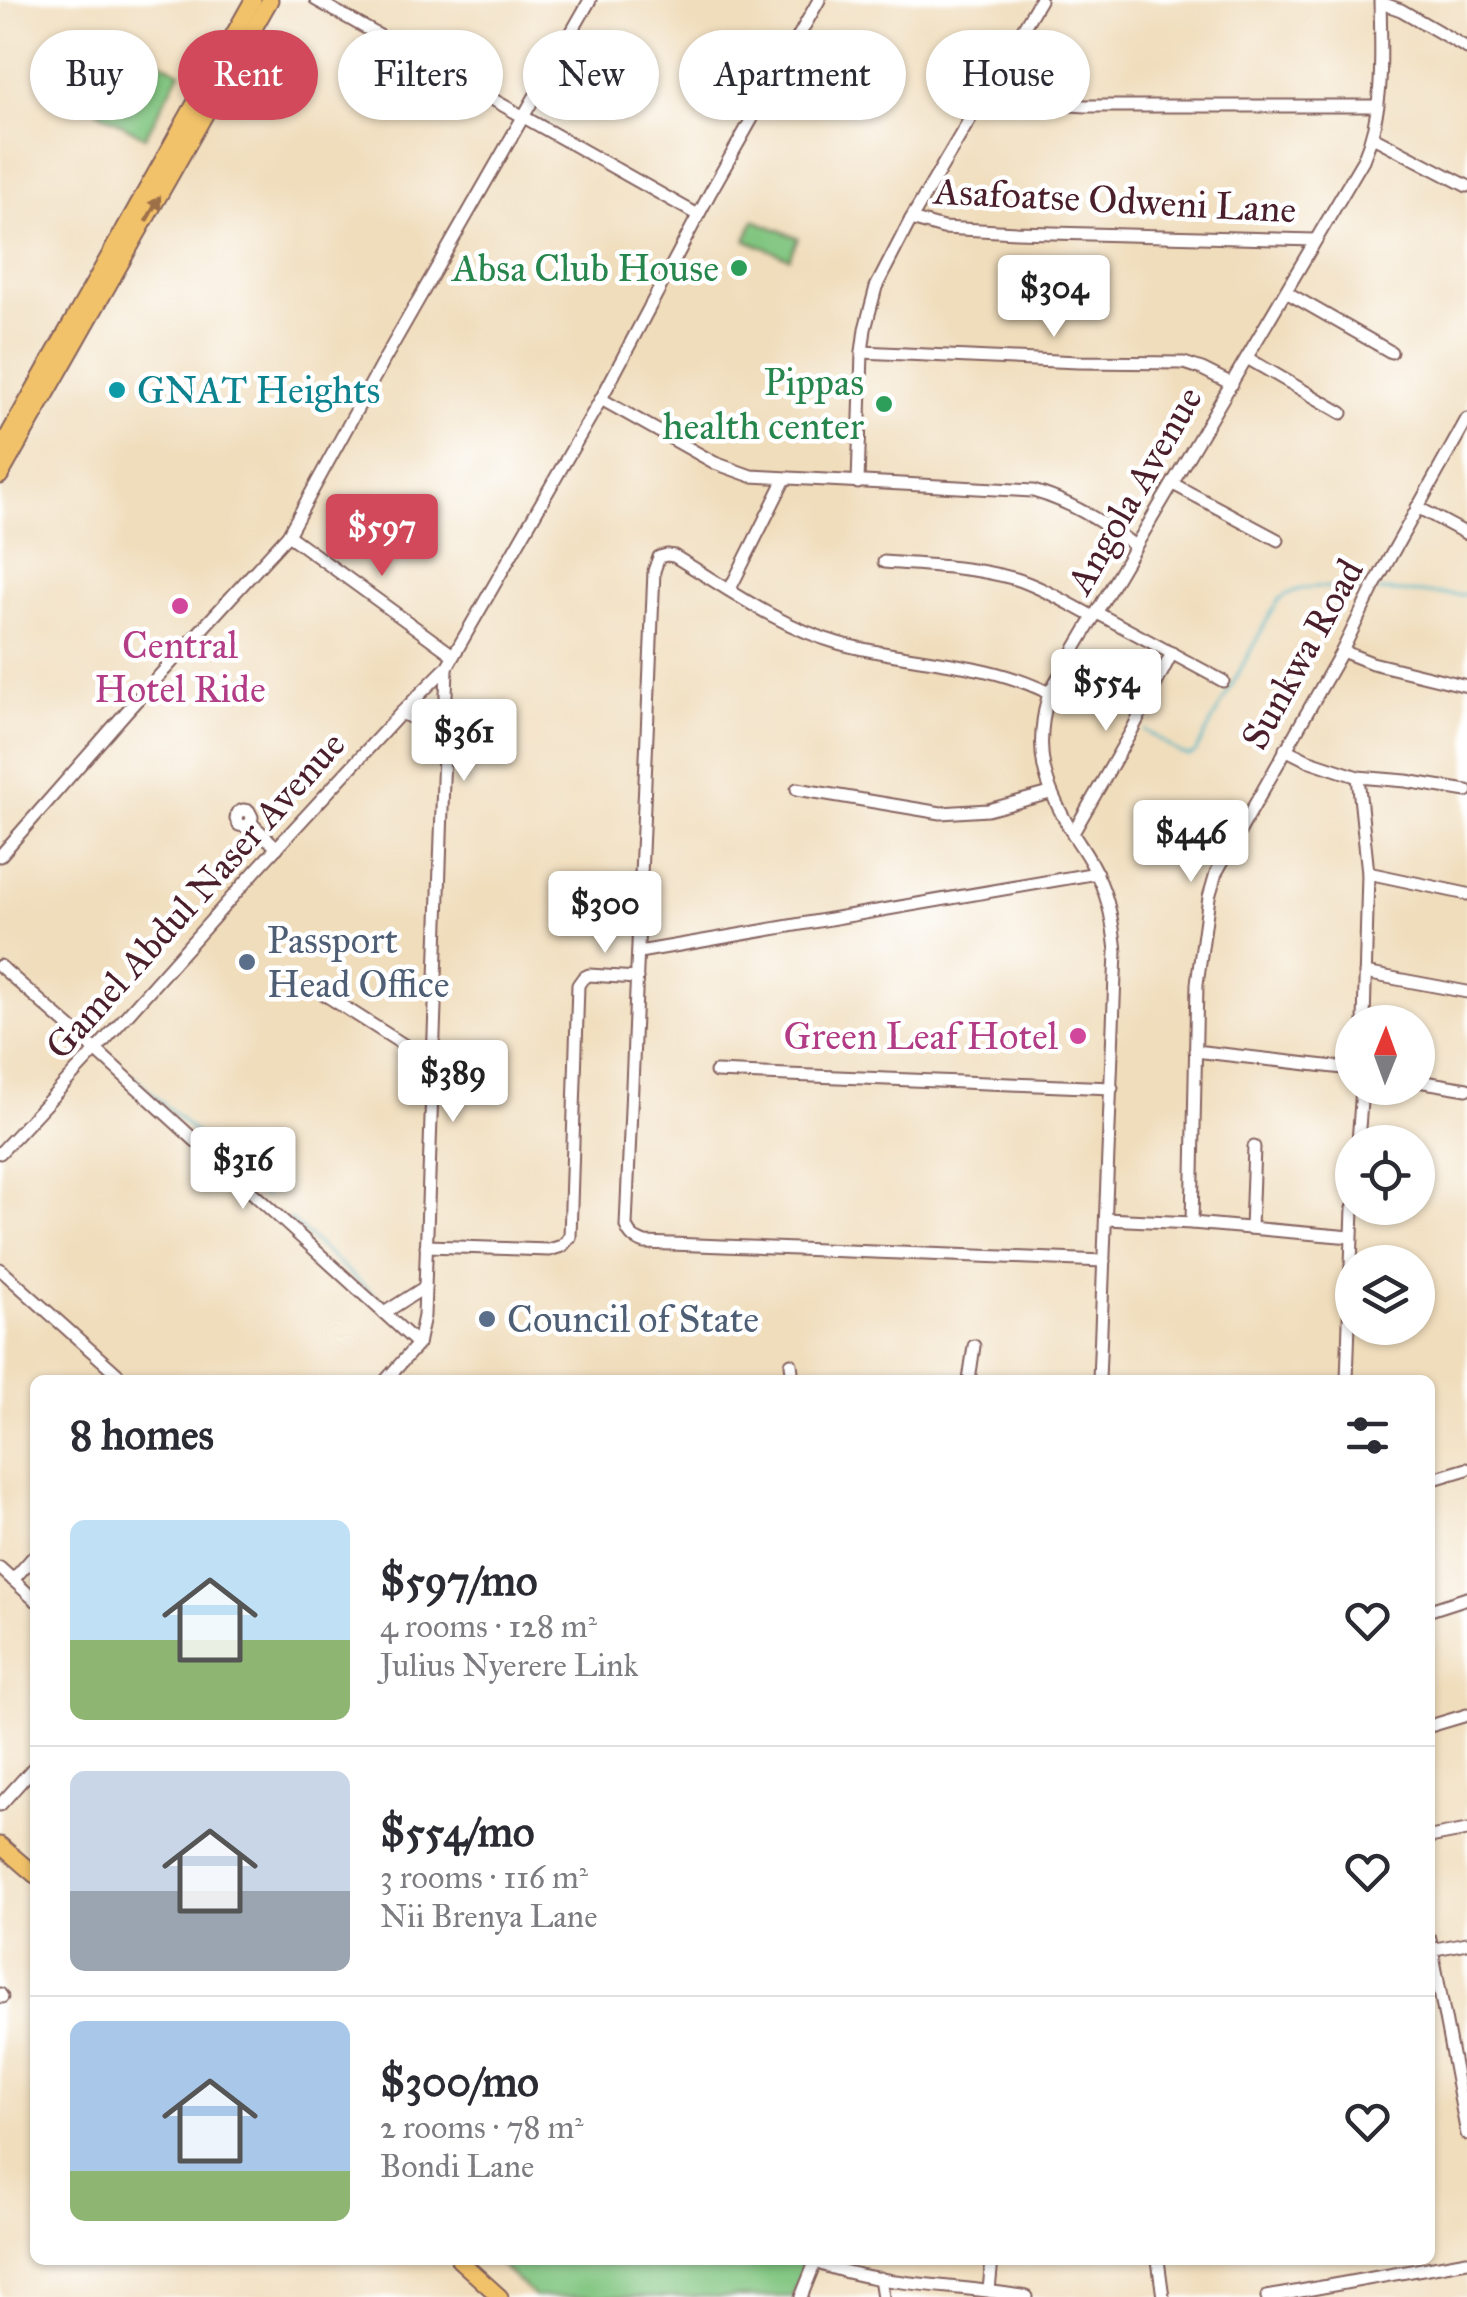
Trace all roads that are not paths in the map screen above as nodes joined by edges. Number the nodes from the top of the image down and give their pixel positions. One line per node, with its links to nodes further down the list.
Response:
1 (253, 0): 29 (main road)
2 (270, 0): 30 (main road, one-way to 2)
3 (316, 0): 13 (street)
4 (590, 0): 8 (street)
5 (819, 0): 18 (street, Gamel Abdul Naser Avenue)
6 (1040, 0): 9 (street)
7 (1380, 1): 10 (street); 12 (street, Angola Avenue)
8 (573, 30)
9 (1022, 30)
10 (1467, 48)
11 (1090, 106): 12 (street)
12 (1378, 106): 16 (street, Angola Avenue)
13 (523, 118): 36 (street)
14 (527, 120): 18 (street)
15 (969, 120): 19 (street)
16 (1373, 137): 17 (street); 20 (street, Angola Avenue)
17 (1467, 186)
18 (698, 216): 26 (street, Gamel Abdul Naser Avenue)
19 (912, 219): 20 (street, Asafoatse Odweni Lane); 22 (street)
20 (1315, 240): 21 (street, Angola Avenue)
21 (1286, 292): 23 (street); 24 (street, Angola Avenue)
22 (862, 352): 25 (street); 32 (street)
23 (1392, 352)
24 (1247, 358): 25 (street, Angola Avenue); 27 (street)
25 (1232, 384): 33 (street, Angola Avenue)
26 (600, 399): 31 (street); 44 (street, Gamel Abdul Naser Avenue)
27 (1342, 413)
28 (1467, 419): 34 (street, Sunkwa Road)
29 (0, 450)
30 (0, 476)
31 (785, 479): 32 (street); 40 (street)
32 (858, 483): 38 (street)
33 (1173, 484): 37 (street); 38 (street, Angola Avenue)
34 (1417, 507): 35 (street); 42 (street, Sunkwa Road)
35 (1467, 534)
36 (288, 535): 44 (street); 59 (street)
37 (1278, 540)
38 (1136, 546): 41 (street, Angola Avenue)
39 (884, 562): 41 (street)
40 (730, 590): 48 (street); 63 (street)
41 (1096, 615): 43 (street); 48 (street, Angola Avenue)
42 (1342, 652): 47 (street); 51 (street, Sunkwa Road)
43 (1172, 653): 46 (street); 57 (street)
44 (453, 655): 45 (street, Gamel Abdul Naser Avenue)
45 (447, 668): 49 (street, Gamel Abdul Naser Avenue); 50 (street)
46 (1223, 681)
47 (1467, 686)
48 (1049, 693): 55 (street, Angola Avenue)
49 (401, 713): 50 (street); 58 (street, Gamel Abdul Naser Avenue)
50 (445, 734): 72 (street)
51 (1285, 749): 52 (street); 71 (street, Sunkwa Road)
52 (1358, 777): 54 (street); 61 (street)
53 (796, 789): 55 (street)
54 (1467, 791)
55 (1050, 793): 57 (street, Angola Avenue)
56 (251, 823): 58 (street)
57 (1073, 833): 60 (street, Angola Avenue)
58 (277, 848): 70 (street, Gamel Abdul Naser Avenue)
59 (0, 856)
60 (1097, 872): 63 (street); 76 (street, Angola Avenue)
61 (1368, 873): 62 (street); 65 (street)
62 (1467, 894)
63 (638, 952): 66 (street)
64 (0, 966): 70 (street)
65 (1365, 974): 68 (street); 69 (street)
66 (638, 978): 85 (street); 86 (street)
67 (319, 991): 72 (street)
68 (1467, 992)
69 (1364, 1005)
70 (96, 1050): 79 (street, Gamel Abdul Naser Avenue); 89 (street)
71 (1195, 1051): 73 (street); 81 (street, Sunkwa Road)
72 (434, 1064): 85 (street)
73 (1335, 1067)
74 (716, 1072): 76 (street)
75 (1435, 1084): 77 (street)
76 (1112, 1088): 80 (street, Angola Avenue)
77 (1467, 1090)
78 (1254, 1148): 83 (street)
79 (0, 1153)
80 (1106, 1218): 81 (street); 86 (street, Angola Avenue)
81 (1192, 1223): 83 (street)
82 (1352, 1225): 84 (street)
83 (1251, 1228): 84 (street)
84 (1351, 1238): 98 (street)
85 (426, 1246): 88 (street)
86 (1104, 1262): 97 (street, Angola Avenue)
87 (0, 1269): 93 (street)
88 (425, 1288): 89 (street); 90 (street)
89 (384, 1312): 90 (street)
90 (418, 1344): 94 (street)
91 (974, 1346): 96 (street)
92 (791, 1364): 95 (street)
93 (118, 1375)
94 (390, 1375)
95 (793, 1375)
96 (970, 1375)
97 (1099, 1375)
98 (1347, 1375)
99 (1467, 1469): 100 (street)
100 (1435, 1479)
101 (30, 1560): 103 (street)
102 (0, 1568): 103 (street)
103 (12, 1580): 104 (street)
104 (30, 1596)
105 (1467, 1598): 106 (street)
106 (1435, 1608)
107 (1467, 1715): 108 (street)
108 (1435, 1725)
109 (30, 1772): 110 (street)
110 (0, 1805)
111 (1467, 1830): 112 (street)
112 (1435, 1837)
113 (0, 1845): 114 (main road)
114 (30, 1871)
115 (1467, 1943): 116 (street)
116 (1435, 1946)
117 (1435, 1967): 118 (street)
118 (1467, 2134)
119 (1467, 2262): 132 (street)
120 (465, 2265): 127 (main road)
121 (814, 2265): 128 (street)
122 (825, 2265): 125 (street)
123 (992, 2265): 126 (street)
124 (1159, 2265): 131 (street)
125 (880, 2278): 126 (street); 129 (street)
126 (989, 2290): 130 (street)
127 (500, 2297)
128 (800, 2297)
129 (883, 2297)
130 (1027, 2297)
131 (1162, 2297)
132 (1267, 2297)

